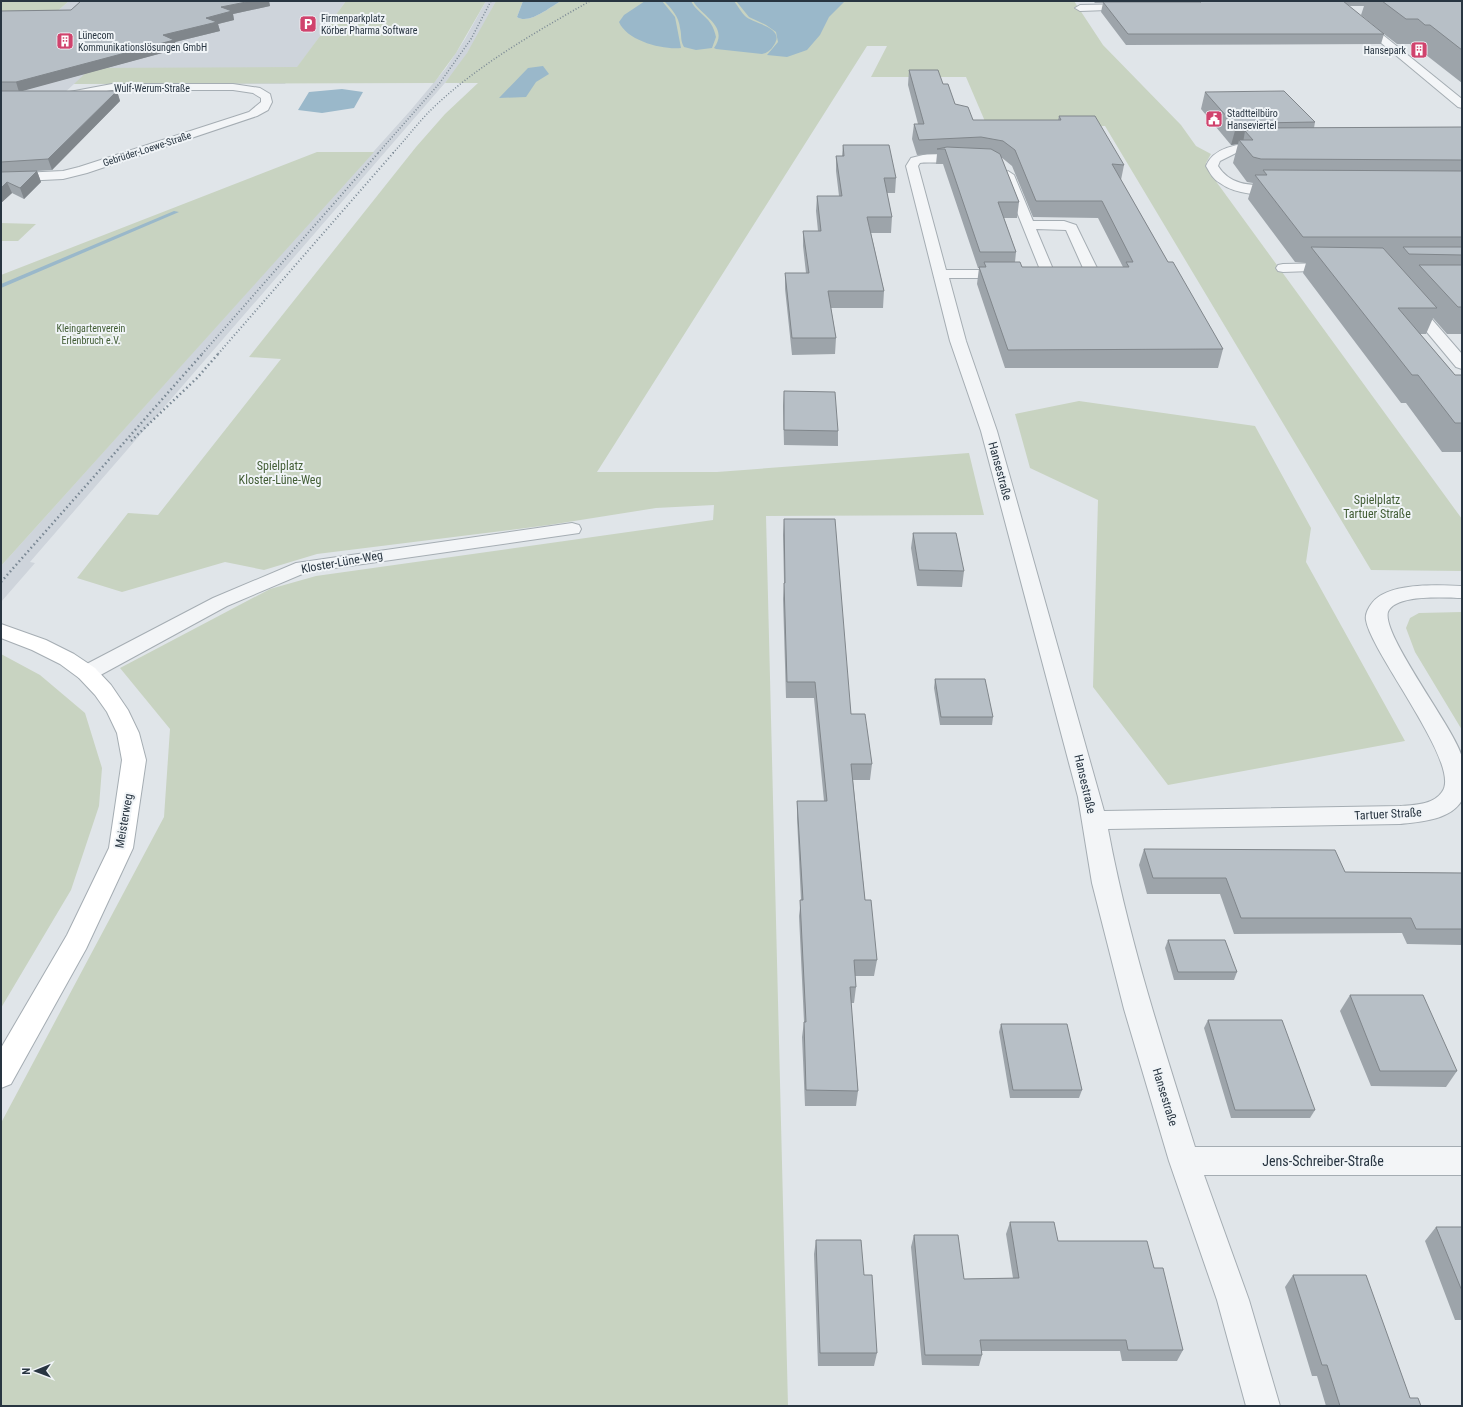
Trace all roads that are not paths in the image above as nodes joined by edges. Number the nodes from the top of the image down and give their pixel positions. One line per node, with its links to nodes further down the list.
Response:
1 (1170, 1): 2 (street)
2 (1198, 6): 3 (street); 5 (street)
3 (1210, 6)
4 (1144, 7): 6 (street)
5 (1159, 7)
6 (1080, 8)
7 (1359, 14): 10 (street)
8 (256, 90): 9 (street, Wulf-Werum-Straße); 14 (street, Gebrüder-Loewe-Straße)
9 (56, 96)
10 (1462, 105)
11 (1275, 145): 15 (street)
12 (980, 159): 19 (street, Hansestraße)
13 (1005, 166): 16 (street)
14 (1, 178)
15 (1292, 190)
16 (1028, 225): 20 (street); 20 (street)
17 (1283, 268): 18 (street)
18 (1351, 268)
19 (940, 274): 20 (street); 27 (street, Hansestraße)
20 (1048, 274)
21 (1400, 292): 22 (street)
22 (1462, 364)
23 (572, 529): 26 (street, Kloster-Lüne-Weg)
24 (1462, 592): 27 (street, Tartuer Straße)
25 (1, 632): 26 (street, Meisterweg)
26 (87, 673): 28 (street, Meisterweg)
27 (1093, 820): 29 (street, Hansestraße)
28 (1, 1075)
29 (1184, 1161): 30 (street, Jens-Schreiber-Straße); 31 (street, Hansestraße)
30 (1462, 1161)
31 (1263, 1406)

